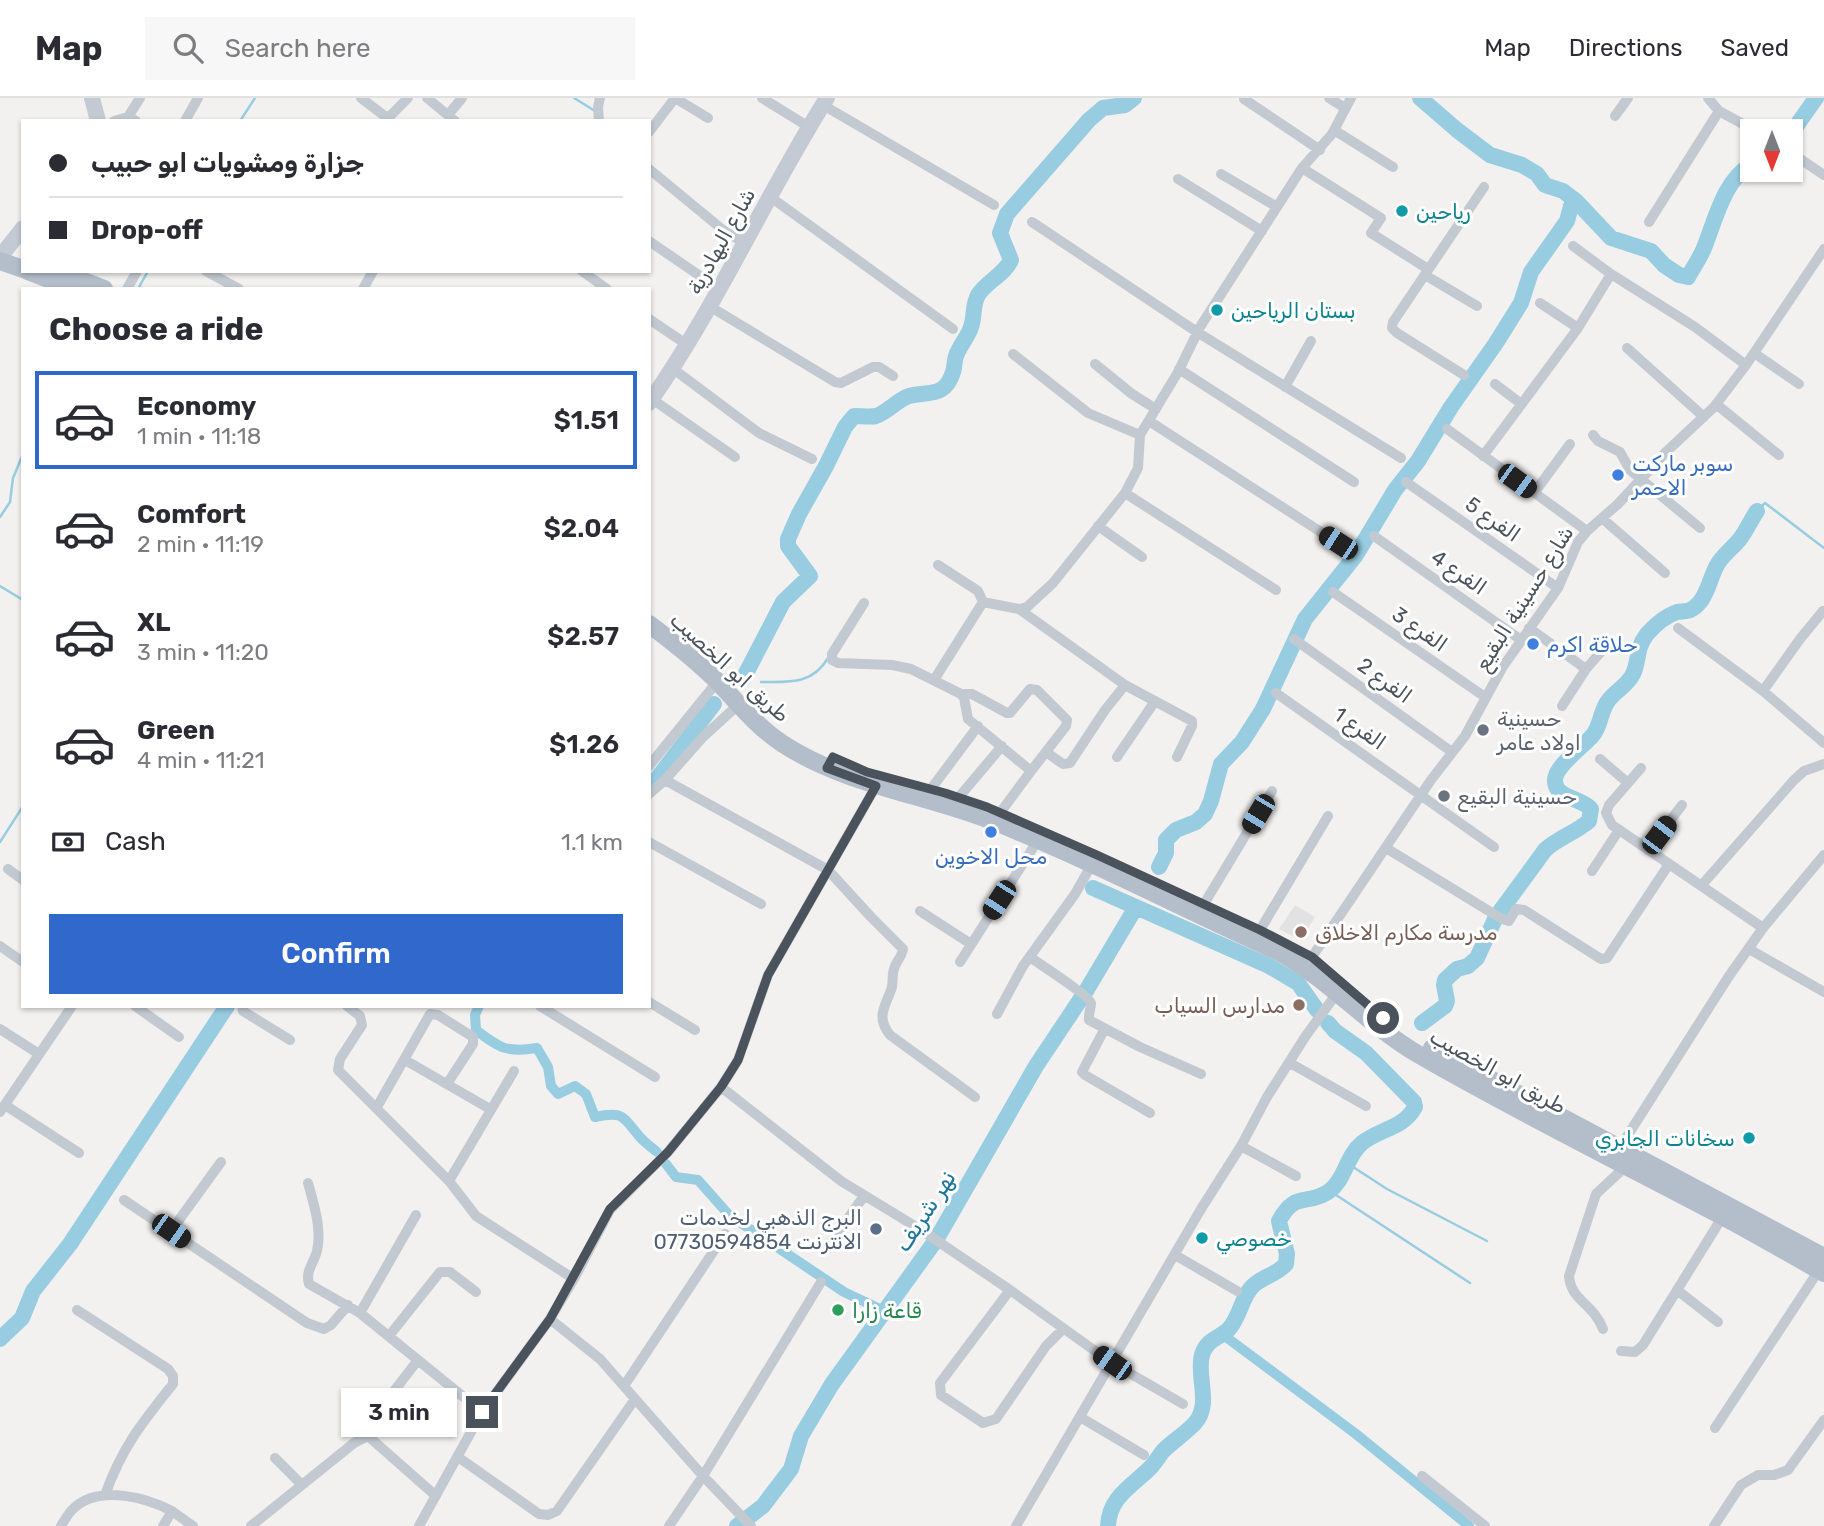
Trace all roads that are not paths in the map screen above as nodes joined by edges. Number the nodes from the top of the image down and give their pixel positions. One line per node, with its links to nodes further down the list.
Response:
1 (92, 98): 21 (main road)
2 (140, 98): 22 (street)
3 (198, 98): 23 (street)
4 (361, 98): 5 (street)
5 (408, 98)
6 (426, 98): 19 (street)
7 (462, 98): 19 (street)
8 (600, 98): 24 (street)
9 (675, 98): 20 (street); 27 (street)
10 (762, 98): 26 (street)
11 (1329, 98): 16 (street)
12 (1628, 98): 18 (street)
13 (1708, 98): 17 (street)
14 (1244, 99): 29 (street)
15 (825, 101): 26 (main road, شارع البهادرية); 39 (street)
16 (1348, 103): 28 (street)
17 (1719, 111): 25 (street); 42 (street)
18 (1615, 116)
19 (451, 118)
20 (708, 118)
21 (97, 119)
22 (132, 119)
23 (187, 119)
24 (600, 119)
25 (1740, 122)
26 (809, 127): 38 (main road, شارع البهادرية)
27 (651, 129)
28 (1334, 130): 29 (street); 31 (street)
29 (1320, 150): 32 (street)
30 (1803, 160): 35 (street)
31 (1393, 167)
32 (1302, 168): 40 (street); 52 (street)
33 (651, 171): 46 (street)
34 (1221, 174): 40 (street)
35 (1824, 174)
36 (1178, 179): 44 (street)
37 (1484, 187): 52 (street)
38 (769, 196): 46 (main road, شارع البهادرية); 68 (street)
39 (994, 205)
40 (1277, 207): 44 (street)
41 (1032, 222): 69 (street)
42 (1648, 222)
43 (21, 230): 49 (main road)
44 (1262, 231): 69 (street)
45 (651, 242): 62 (street)
46 (746, 244): 62 (main road, شارع البهادرية)
47 (1573, 246): 57 (street)
48 (1824, 249): 73 (street, شارع حسينية البقيع)
49 (1, 254): 50 (main road); 51 (main road)
50 (21, 259)
51 (21, 268)
52 (1427, 272): 65 (street); 79 (street)
53 (33, 273): 58 (main road)
54 (62, 273): 59 (main road)
55 (210, 273): 60 (street)
56 (585, 273): 61 (street)
57 (1612, 274): 67 (street); 76 (street)
58 (69, 287)
59 (99, 287)
60 (235, 287)
61 (604, 287)
62 (719, 289): 64 (main road, شارع البهادرية)
63 (1540, 303): 67 (street)
64 (709, 306): 71 (main road, شارع البهادرية); 80 (street)
65 (1477, 306)
66 (651, 320): 71 (street)
67 (1578, 328): 85 (street)
68 (953, 329)
69 (1197, 332): 78 (street); 83 (street)
70 (1311, 341): 83 (street)
71 (686, 344): 77 (main road, شارع البهادرية)
72 (1627, 348): 88 (street)
73 (1754, 353): 76 (street, شارع حسينية البقيع); 82 (street)
74 (1013, 354): 91 (street)
75 (1095, 364): 87 (street)
76 (1746, 365): 86 (street, شارع حسينية البقيع)
77 (672, 368): 84 (main road, شارع البهادرية); 98 (street)
78 (1179, 369): 87 (street); 100 (street)
79 (1464, 375)
80 (892, 376)
81 (1495, 384): 85 (street)
82 (1799, 384)
83 (1284, 387): 97 (street)
84 (651, 401): 96 (street)
85 (1520, 404): 95 (street)
86 (1716, 404): 88 (street, شارع حسينية البقيع); 94 (street)
87 (1156, 408): 89 (street)
88 (1704, 417): 99 (street, شارع حسينية البقيع)
89 (1149, 421): 91 (street); 109 (street)
90 (1447, 429): 95 (street)
91 (1140, 435): 102 (street)
92 (1593, 435): 99 (street)
93 (1570, 444): 103 (street)
94 (1779, 455)
95 (1483, 456): 103 (street)
96 (735, 457)
97 (1401, 458)
98 (813, 459)
99 (1642, 479): 104 (street, شارع حسينية البقيع); 106 (street)
100 (1354, 482)
101 (1406, 482): 113 (street, الفرع 5)
102 (1125, 493): 105 (street); 114 (street)
103 (1534, 493): 107 (street)
104 (1603, 519): 107 (street, شارع حسينية البقيع); 112 (street)
105 (1098, 526): 110 (street); 118 (street)
106 (1700, 528)
107 (1587, 531): 113 (street, شارع حسينية البقيع)
108 (1374, 536): 125 (street, الفرع 4)
109 (1338, 543)
110 (1142, 556)
111 (938, 565): 116 (street)
112 (1665, 573)
113 (1558, 588): 122 (street, شارع حسينية البقيع)
114 (1276, 590)
115 (1334, 592): 134 (street, الفرع 3)
116 (983, 602): 118 (street); 128 (street)
117 (864, 604): 128 (street)
118 (1019, 609): 130 (street)
119 (1823, 611): 131 (street)
120 (651, 612): 146 (main road, طريق ابو الخصيب)
121 (651, 626): 129 (main road, طريق ابو الخصيب)
122 (1529, 628): 125 (street, شارع حسينية البقيع); 127 (street)
123 (1678, 628): 131 (street)
124 (1294, 639): 142 (street, الفرع 2)
125 (1521, 640): 134 (street, شارع حسينية البقيع)
126 (1606, 646): 127 (street)
127 (1586, 669): 137 (street)
128 (934, 680): 133 (street)
129 (717, 681): 136 (main road, طريق ابو الخصيب); 147 (street)
130 (1125, 685): 135 (street); 141 (street)
131 (1763, 691): 139 (street)
132 (1276, 693): 157 (street, الفرع 1)
133 (961, 694): 138 (street); 141 (street)
134 (1486, 697): 142 (street, شارع حسينية البقيع)
135 (1155, 701): 143 (street); 144 (street)
136 (738, 705): 146 (main road, طريق ابو الخصيب); 151 (street)
137 (1562, 706)
138 (978, 726): 140 (street); 154 (street)
139 (1824, 743)
140 (1002, 746): 150 (street); 158 (street)
141 (1046, 751): 150 (street)
142 (1452, 752): 157 (street, شارع حسينية البقيع)
143 (1117, 757)
144 (1177, 757)
145 (1600, 759): 152 (street)
146 (830, 762): 153 (main road, طريق ابو الخصيب); 154 (main road, طريق ابو الخصيب)
147 (651, 764)
148 (1824, 764): 175 (street)
149 (1641, 768): 152 (street)
150 (1031, 771): 160 (street)
151 (666, 780): 156 (street); 172 (street)
152 (1628, 783): 162 (street)
153 (876, 786): 163 (main road, طريق ابو الخصيب); 172 (street)
154 (931, 789): 158 (main road, طريق ابو الخصيب)
155 (1272, 791): 177 (street)
156 (651, 792)
157 (1422, 794): 165 (street, الفرع 1); 166 (street, شارع حسينية البقيع)
158 (960, 797): 160 (main road, طريق ابو الخصيب)
159 (1682, 805): 167 (street)
160 (1000, 813): 177 (main road, طريق ابو الخصيب)
161 (1328, 816): 180 (street)
162 (1619, 830): 167 (street); 173 (street)
163 (1038, 840): 169 (main road, طريق ابو الخصيب); 181 (street)
164 (651, 843): 176 (street)
165 (1494, 847)
166 (1386, 848): 170 (street); 185 (street, شارع حسينية البقيع)
167 (1648, 850): 170 (street)
168 (1824, 855): 179 (street)
169 (1092, 864): 184 (street); 189 (main road, طريق ابو الخصيب)
170 (1669, 864): 175 (street)
171 (8, 869): 174 (street)
172 (828, 870): 210 (street); 211 (street)
173 (1592, 871)
174 (21, 879)
175 (1701, 886): 179 (street)
176 (761, 904)
177 (1204, 904): 180 (main road, طريق ابو الخصيب)
178 (920, 911): 181 (street)
179 (1763, 929): 183 (street)
180 (1260, 930): 185 (main road, طريق ابو الخصيب)
181 (971, 944): 187 (street)
182 (0, 946): 186 (street)
183 (1749, 948): 188 (street); 218 (street)
184 (1030, 957): 196 (street); 199 (street)
185 (1312, 957): 207 (main road, طريق ابو الخصيب)
186 (21, 961)
187 (960, 962)
188 (1824, 992)
189 (1337, 993): 204 (street); 207 (main road, طريق ابو الخصيب)
190 (651, 1003): 198 (street)
191 (71, 1008): 202 (street)
192 (138, 1008): 200 (street)
193 (242, 1008): 201 (street)
194 (350, 1008): 213 (street)
195 (543, 1008): 208 (street)
196 (997, 1014)
197 (0, 1029): 202 (street)
198 (695, 1030)
199 (1104, 1030): 206 (street); 216 (street)
200 (180, 1037)
201 (290, 1040)
202 (39, 1054): 214 (street)
203 (405, 1060): 209 (street); 209 (street); 213 (street)
204 (1290, 1063): 212 (street); 217 (street)
205 (514, 1071): 215 (street)
206 (1201, 1074)
207 (1473, 1075): 218 (main road, طريق ابو الخصيب); 221 (main road, طريق ابو الخصيب)
208 (655, 1077)
209 (447, 1084): 215 (street)
210 (721, 1087): 225 (street); 234 (street)
211 (975, 1097)
212 (1366, 1106)
213 (377, 1107): 223 (street)
214 (3, 1108): 219 (street)
215 (491, 1110): 223 (street)
216 (1150, 1113)
217 (1241, 1146): 222 (street); 232 (street)
218 (1619, 1149): 233 (main road, طريق ابو الخصيب)
219 (79, 1153)
220 (220, 1162): 229 (street)
221 (1625, 1167): 228 (main road, طريق ابو الخصيب); 246 (street)
222 (1296, 1176)
223 (449, 1181): 234 (street)
224 (308, 1183): 240 (street)
225 (864, 1196): 231 (street); 236 (street)
226 (124, 1200): 229 (street)
227 (416, 1215): 242 (street)
228 (1723, 1216): 233 (main road, طريق ابو الخصيب); 237 (street)
229 (171, 1231): 240 (street)
230 (725, 1234): 251 (street)
231 (825, 1251)
232 (1175, 1255): 238 (street); 250 (street)
233 (1822, 1267): 258 (street)
234 (574, 1279): 243 (street)
235 (821, 1282): 262 (street)
236 (1010, 1290): 245 (street); 245 (street)
237 (1677, 1290): 244 (street); 248 (street)
238 (1237, 1291)
239 (475, 1292): 247 (street)
240 (348, 1305): 242 (street)
241 (77, 1310): 265 (street)
242 (360, 1313): 247 (street)
243 (550, 1319): 251 (street); 255 (street)
244 (1718, 1322)
245 (1063, 1329): 250 (street)
246 (1603, 1329)
247 (389, 1336): 249 (street)
248 (1621, 1351)
249 (418, 1360): 253 (street); 255 (street)
250 (1112, 1363): 254 (street); 256 (street)
251 (624, 1386): 252 (street)
252 (635, 1399): 260 (street); 262 (street)
253 (387, 1401)
254 (1182, 1404)
255 (482, 1412): 260 (street)
256 (1080, 1417): 259 (street); 275 (street)
257 (1824, 1420): 277 (street)
258 (1716, 1428)
259 (1143, 1455)
260 (458, 1457): 266 (street)
261 (275, 1458): 264 (street)
262 (703, 1476): 273 (street); 274 (street)
263 (1422, 1476): 276 (street)
264 (302, 1485): 266 (street); 271 (street)
265 (105, 1495): 267 (street); 268 (street)
266 (436, 1496): 272 (street)
267 (172, 1511): 269 (street); 270 (street)
268 (61, 1526)
269 (163, 1526)
270 (193, 1526)
271 (251, 1526)
272 (419, 1526)
273 (669, 1526)
274 (751, 1526)
275 (1016, 1526)
276 (1485, 1526)
277 (1714, 1526)

